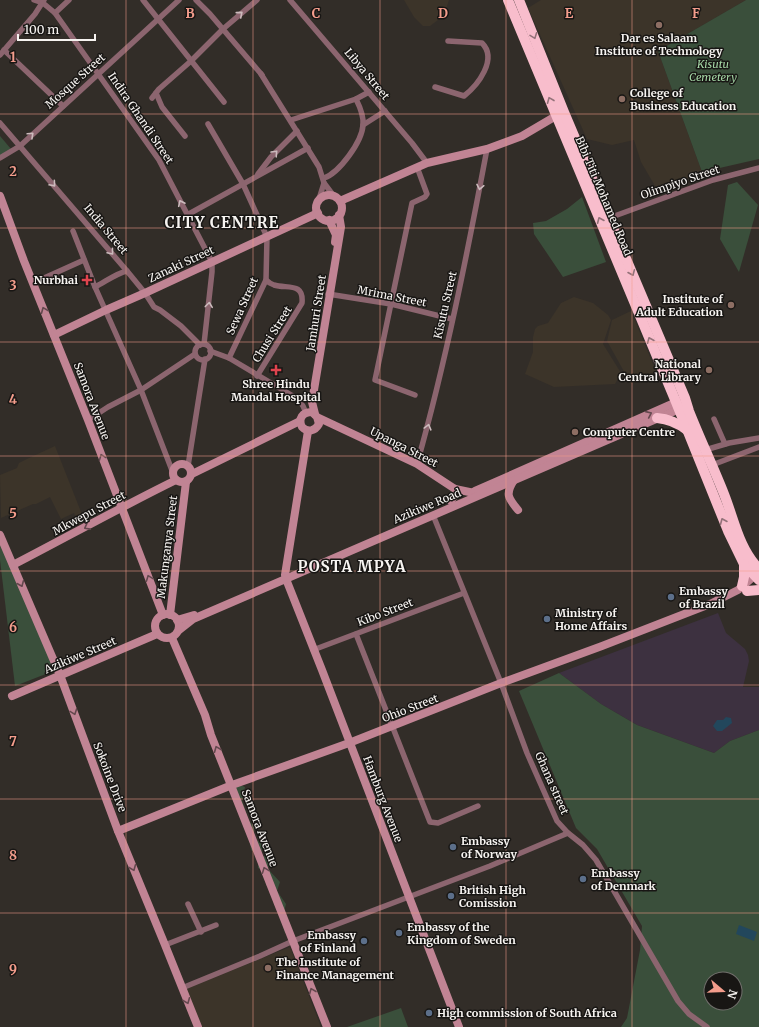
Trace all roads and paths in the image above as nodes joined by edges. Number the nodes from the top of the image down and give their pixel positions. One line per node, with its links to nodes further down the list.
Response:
1 (34, 0): 10 (street, Indira Ghandi Street)
2 (69, 0): 11 (street)
3 (143, 0): 12 (street)
4 (179, 0): 12 (street, Mosque Street)
5 (196, 0): 13 (street)
6 (257, 0): 13 (street, one-way to 6)
7 (290, 0): 20 (street, Libya Street)
8 (508, 0): 27 (highway, Bibi Titi Mohamed Road, one-way to 8)
9 (520, 0): 27 (highway, Bibi Titi Mohamed Road, one-way to 27)
10 (44, 2): 11 (street, Indira Ghandi Street); 15 (street)
11 (55, 13): 18 (street, Indira Ghandi Street)
12 (159, 19): 17 (street); 18 (street, Mosque Street)
13 (223, 29): 17 (street); 28 (street)
14 (448, 41): 19 (street)
15 (4, 50): 16 (street); 25 (street)
16 (0, 55)
17 (191, 60): 21 (street); 24 (street)
18 (99, 73): 25 (street, Mosque Street); 48 (street, Indira Ghandi Street, one-way to 18)
19 (435, 87)
20 (369, 92): 23 (street); 26 (street, Libya Street)
21 (156, 93): 22 (street); 33 (street)
22 (152, 98)
23 (356, 99): 28 (street); 31 (street)
24 (224, 102)
25 (63, 106): 34 (street, Mosque Street, one-way to 25)
26 (385, 111): 31 (street); 38 (street, Libya Street)
27 (560, 114): 36 (street); 50 (highway, Bibi Titi Mohamed Road); 74 (highway, Bibi Titi Mohamed Road, one-way to 27)
28 (291, 120): 32 (street)
29 (0, 123): 34 (street, India Street)
30 (208, 124): 43 (street)
31 (363, 125): 42 (street)
32 (297, 131): 35 (street); 41 (street, one-way to 32)
33 (185, 136)
34 (20, 146): 37 (street, Mosque Street); 56 (street, India Street, one-way to 56)
35 (308, 148): 41 (street); 42 (street)
36 (487, 149): 38 (street); 64 (street, Kisutu Street, one-way to 64)
37 (0, 158)
38 (427, 163): 39 (street)
39 (417, 167): 45 (street); 62 (street)
40 (759, 168): 50 (street, Olimpiyo Street)
41 (255, 177): 43 (street)
42 (324, 181): 45 (street); 46 (street)
43 (243, 184): 48 (street); 53 (street)
44 (0, 196): 58 (street, Samora Avenue)
45 (336, 198): 46 (street); 49 (street)
46 (319, 200): 47 (street)
47 (318, 213): 51 (street); 53 (street, Zanaki Street)
48 (187, 215): 55 (street, Indira Ghandi Street)
49 (339, 215): 51 (street); 61 (street, Jamhuri Street)
50 (609, 218): 74 (highway, Bibi Titi Mohamed Road, one-way to 74)
51 (329, 220): 61 (street, Jamhuri Street)
52 (73, 231): 54 (street)
53 (267, 237): 55 (street, Zanaki Street); 57 (street, Sewa Street)
54 (84, 260): 58 (street); 59 (street)
55 (212, 262): 60 (street, Zanaki Street); 66 (street, one-way to 55)
56 (127, 271): 59 (street); 60 (street, India Street)
57 (266, 280): 69 (street, Sewa Street); 71 (street, Chusi Street)
58 (33, 283): 65 (street, Samora Avenue, one-way to 58)
59 (95, 287): 63 (street)
60 (145, 293): 63 (street, Zanaki Street); 66 (street, India Street)
61 (329, 294): 62 (street, Mrima Street); 75 (street, Jamhuri Street)
62 (391, 304): 64 (street, Mrima Street); 73 (street)
63 (106, 310): 65 (street, Zanaki Street); 72 (street)
64 (452, 319): 86 (street, Kisutu Street, one-way to 64)
65 (54, 335): 78 (street, Samora Avenue)
66 (202, 344): 67 (street); 68 (street)
67 (210, 350): 69 (street); 70 (street)
68 (195, 354): 70 (street); 72 (street)
69 (229, 358): 71 (street)
70 (205, 359): 88 (street)
71 (257, 376): 75 (street)
72 (141, 390): 78 (street); 90 (street)
73 (415, 395)
74 (682, 404): 76 (street, Azikiwe Road); 80 (highway, Bibi Titi Mohamed Road); 85 (highway, Bibi Titi Mohamed Road); 94 (street, Azikiwe Road, one-way to 74)
75 (313, 416): 79 (street); 81 (street); 86 (street, Upanga Street)
76 (657, 418): 80 (highway); 91 (street, Azikiwe Road)
77 (714, 419): 83 (street)
78 (88, 420): 96 (street, Samora Avenue, one-way to 78)
79 (300, 421): 81 (street); 89 (street)
80 (687, 430): 100 (highway, Bibi Titi Mohamed Road, one-way to 80)
81 (308, 431): 103 (street)
82 (759, 438): 83 (street)
83 (725, 444): 85 (street)
84 (759, 447): 87 (street)
85 (706, 450): 87 (highway, Bibi Titi Mohamed Road)
86 (417, 464): 93 (street, Upanga Street)
87 (712, 465): 102 (highway, Bibi Titi Mohamed Road)
88 (188, 466): 89 (street); 90 (street, Mkwepu Street)
89 (192, 474): 92 (street)
90 (175, 476): 92 (street); 96 (street, Mkwepu Street)
91 (514, 480): 94 (street, Azikiwe Road); 97 (street)
92 (186, 482): 107 (street, Makunganya Street)
93 (455, 489): 94 (street, Upanga Street); 95 (street)
94 (477, 493): 95 (street, Azikiwe Road); 98 (street, Azikiwe Road)
95 (451, 501): 103 (street, Azikiwe Road)
96 (121, 507): 101 (street, Mkwepu Street, one-way to 101); 107 (street, Samora Avenue, one-way to 96)
97 (518, 510)
98 (433, 515): 103 (street, Azikiwe Road); 106 (street, Ghana street)
99 (0, 535): 101 (street, Sokoine Drive)
100 (744, 564): 102 (highway, Bibi Titi Mohamed Road); 104 (highway)
101 (13, 565): 113 (street, Sokoine Drive, one-way to 113)
102 (758, 576): 104 (street, Ohio Street)
103 (286, 577): 107 (street, Azikiwe Road); 108 (street, Azikiwe Road); 112 (street, Hamburg Avenue)
104 (744, 588): 105 (highway); 114 (street, Ohio Street)
105 (759, 590)
106 (464, 593): 110 (street, Kibo Street); 114 (street, Ghana street)
107 (170, 616): 108 (street); 109 (street)
108 (179, 630): 111 (street)
109 (157, 634): 111 (street); 113 (street, Azikiwe Street)
110 (356, 634): 112 (street, Kibo Street); 116 (street)
111 (172, 638): 118 (street, Samora Avenue, one-way to 111)
112 (313, 650): 117 (street, Hamburg Avenue)
113 (60, 675): 115 (street, Azikiwe Street); 120 (street, Sokoine Drive, one-way to 120)
114 (501, 683): 116 (street, Ohio Street); 121 (street, Ghana street)
115 (12, 696)
116 (392, 726): 117 (street, Ohio Street); 119 (street)
117 (349, 743): 118 (street, Ohio Street); 122 (street, Hamburg Avenue)
118 (232, 785): 120 (street, Ohio Street); 126 (street, Samora Avenue, one-way to 118)
119 (478, 806)
120 (118, 832): 127 (street, Sokoine Drive, one-way to 127)
121 (568, 833): 122 (street); 132 (street, Ghana street)
122 (409, 897): 126 (street); 131 (street, Hamburg Avenue)
123 (188, 904): 125 (street)
124 (216, 925): 125 (street)
125 (201, 932): 127 (street)
126 (293, 941): 128 (street); 130 (street, Samora Avenue, one-way to 126)
127 (165, 945): 128 (street, Sokoine Drive)
128 (182, 988): 129 (street, Sokoine Drive, one-way to 129)
129 (198, 1027)
130 (327, 1027)
131 (459, 1027)
132 (706, 1027)

